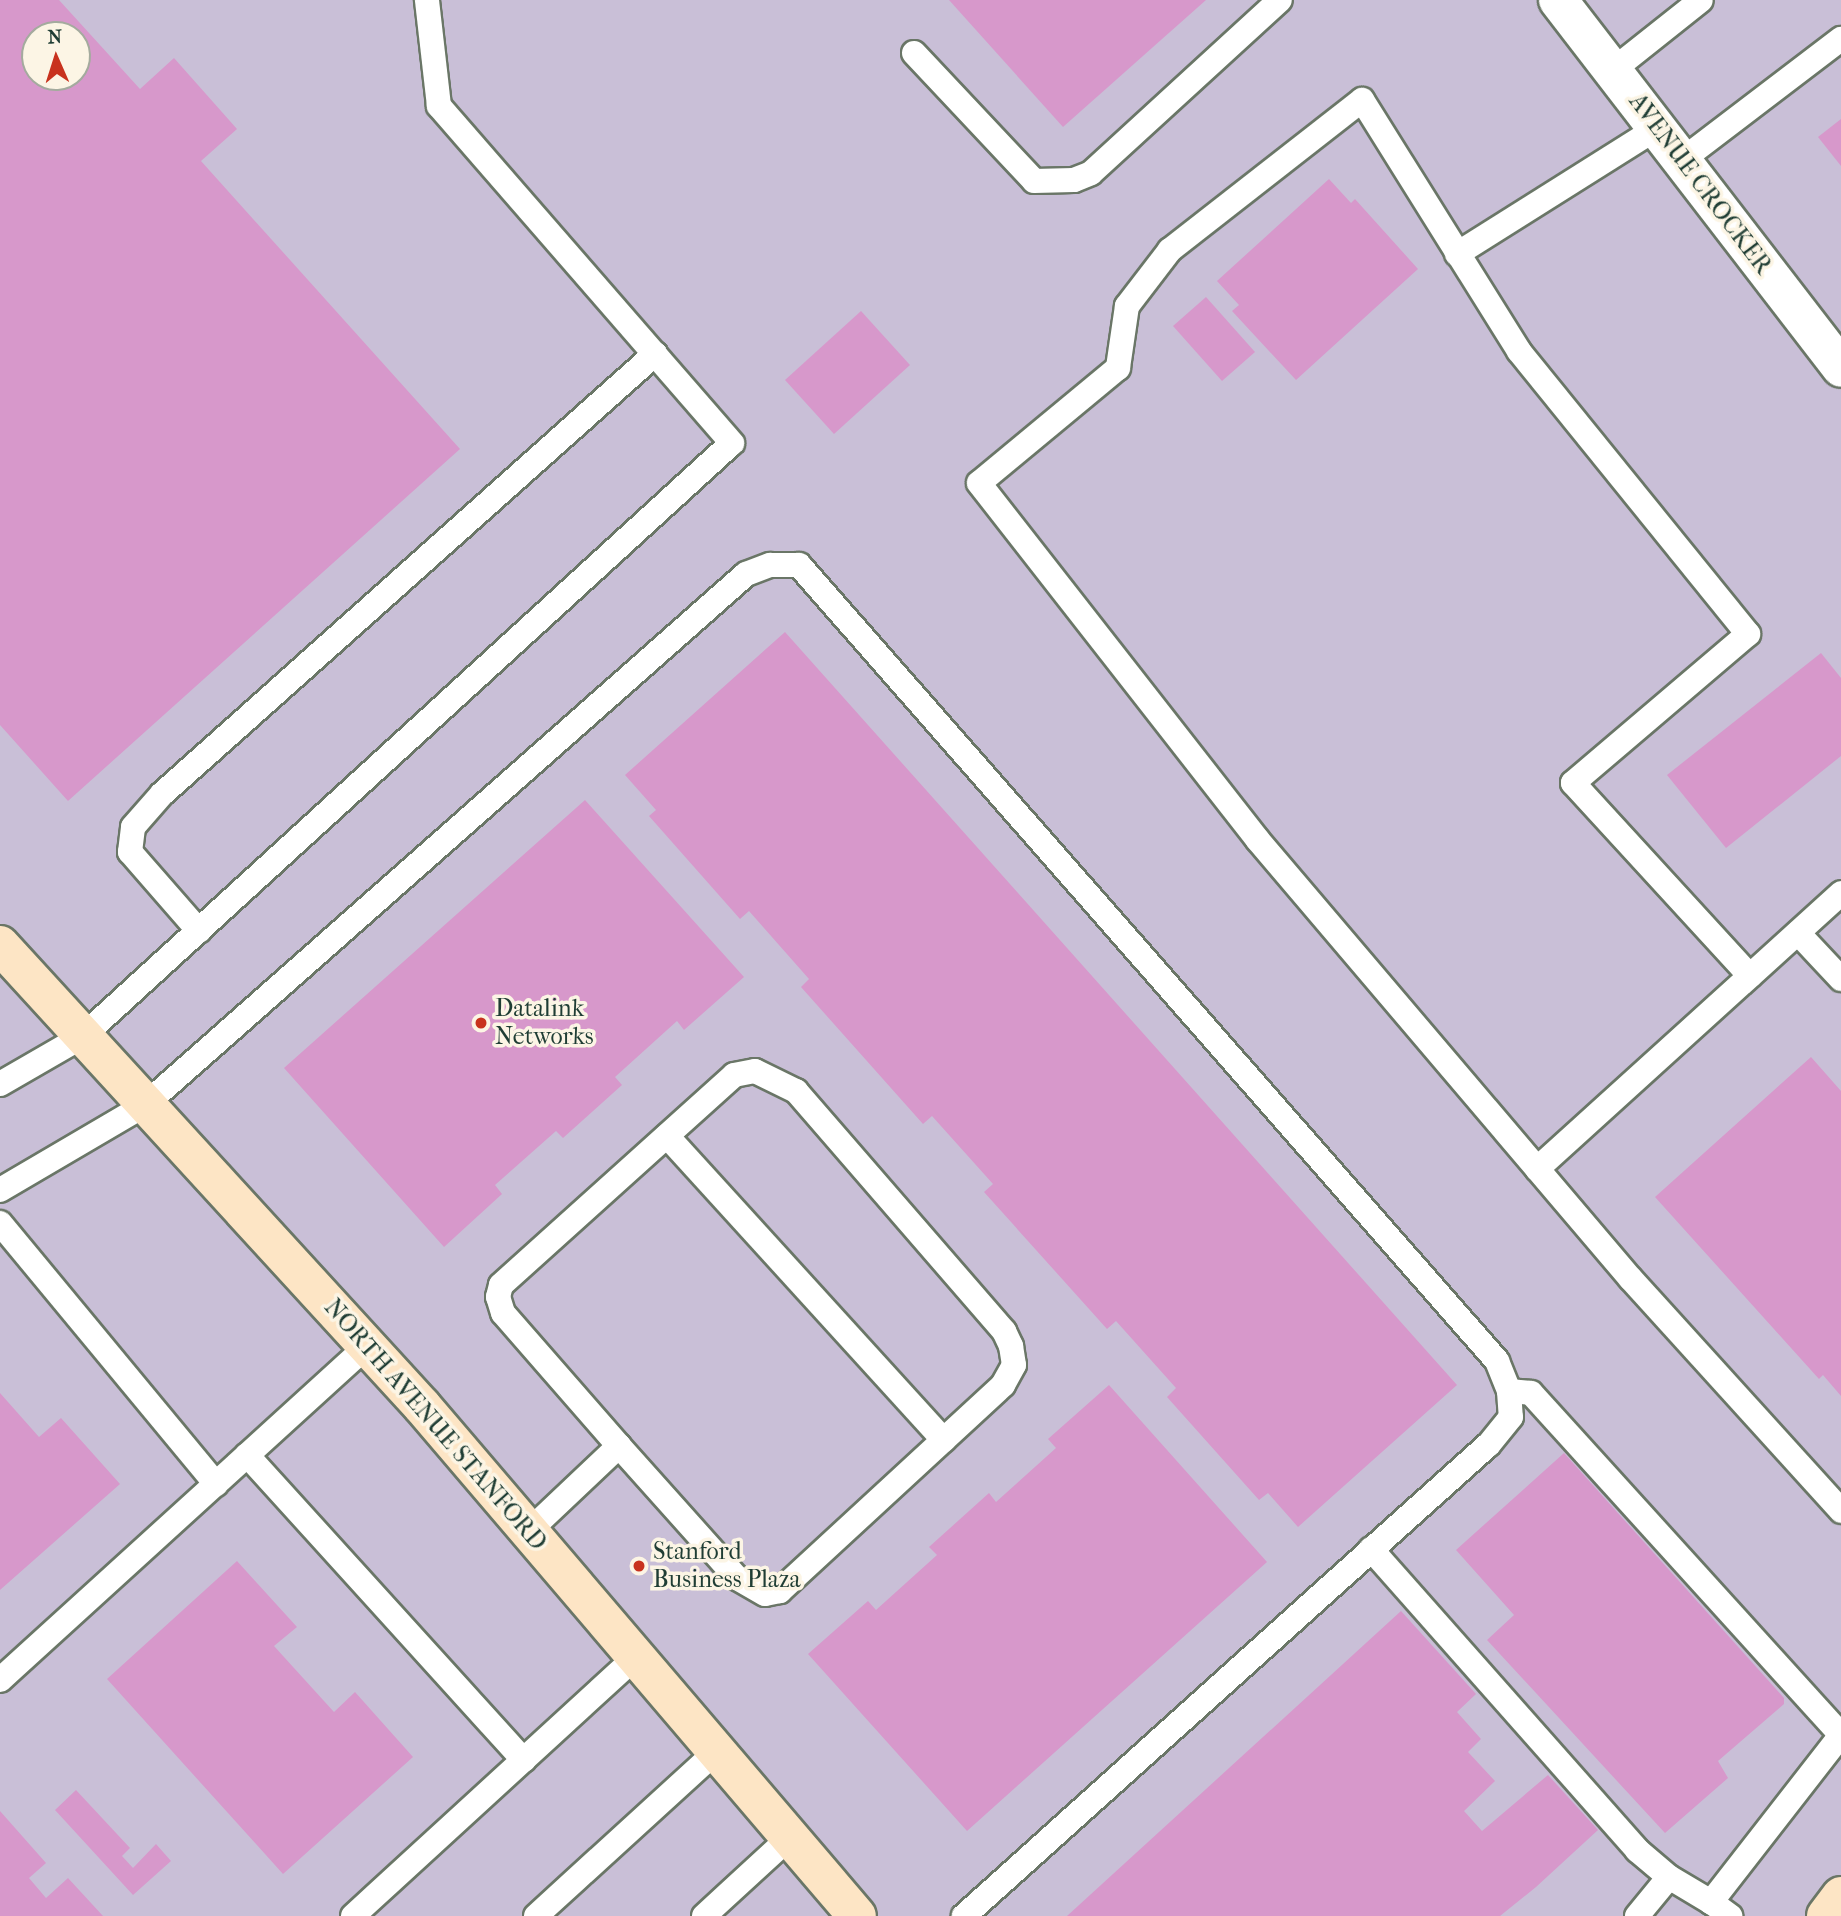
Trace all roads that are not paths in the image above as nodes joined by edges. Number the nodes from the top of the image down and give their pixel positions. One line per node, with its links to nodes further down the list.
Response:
1 (427, 0): 11 (lane)
2 (1280, 0): 6 (lane)
3 (1558, 0): 7 (street, AVENUE CROCKER)
4 (1701, 0): 7 (lane)
5 (1841, 39): 9 (lane)
6 (914, 53)
7 (1613, 70): 8 (street, AVENUE CROCKER)
8 (1657, 128): 9 (street, AVENUE CROCKER); 10 (lane)
9 (1682, 160): 12 (street, AVENUE CROCKER)
10 (1457, 254): 17 (lane); 23 (lane)
11 (655, 354): 14 (lane); 14 (lane)
12 (1841, 368)
13 (1841, 893): 15 (lane)
14 (199, 931): 19 (lane)
15 (1798, 933): 17 (lane); 18 (lane)
16 (0, 945): 19 (street, NORTH AVENUE STANFORD)
17 (1750, 976): 23 (lane)
18 (1841, 979)
19 (83, 1036): 20 (lane); 21 (street, NORTH AVENUE STANFORD)
20 (0, 1084)
21 (145, 1105): 24 (lane); 26 (street, NORTH AVENUE STANFORD); 27 (lane)
22 (667, 1136): 28 (lane); 28 (lane); 29 (lane)
23 (1537, 1169): 32 (lane)
24 (0, 1190)
25 (0, 1223): 31 (lane)
26 (367, 1346): 30 (lane); 33 (street, NORTH AVENUE STANFORD)
27 (1509, 1391): 34 (lane); 42 (lane)
28 (944, 1440): 29 (lane)
29 (619, 1446): 33 (lane)
30 (247, 1455): 31 (lane); 38 (lane)
31 (216, 1484): 36 (lane)
32 (1841, 1511)
33 (529, 1531): 35 (street, NORTH AVENUE STANFORD)
34 (1371, 1549): 40 (lane); 47 (lane)
35 (636, 1657): 37 (street, NORTH AVENUE STANFORD); 38 (lane)
36 (0, 1680)
37 (716, 1751): 39 (street, NORTH AVENUE STANFORD); 44 (lane)
38 (524, 1760): 43 (lane)
39 (790, 1837): 45 (lane); 46 (street, NORTH AVENUE STANFORD)
40 (1669, 1877): 42 (lane); 48 (lane)
41 (1841, 1896): 49 (street)
42 (1721, 1909)
43 (353, 1916)
44 (536, 1916)
45 (704, 1916)
46 (857, 1916)
47 (964, 1916)
48 (1637, 1916)
49 (1826, 1916)

